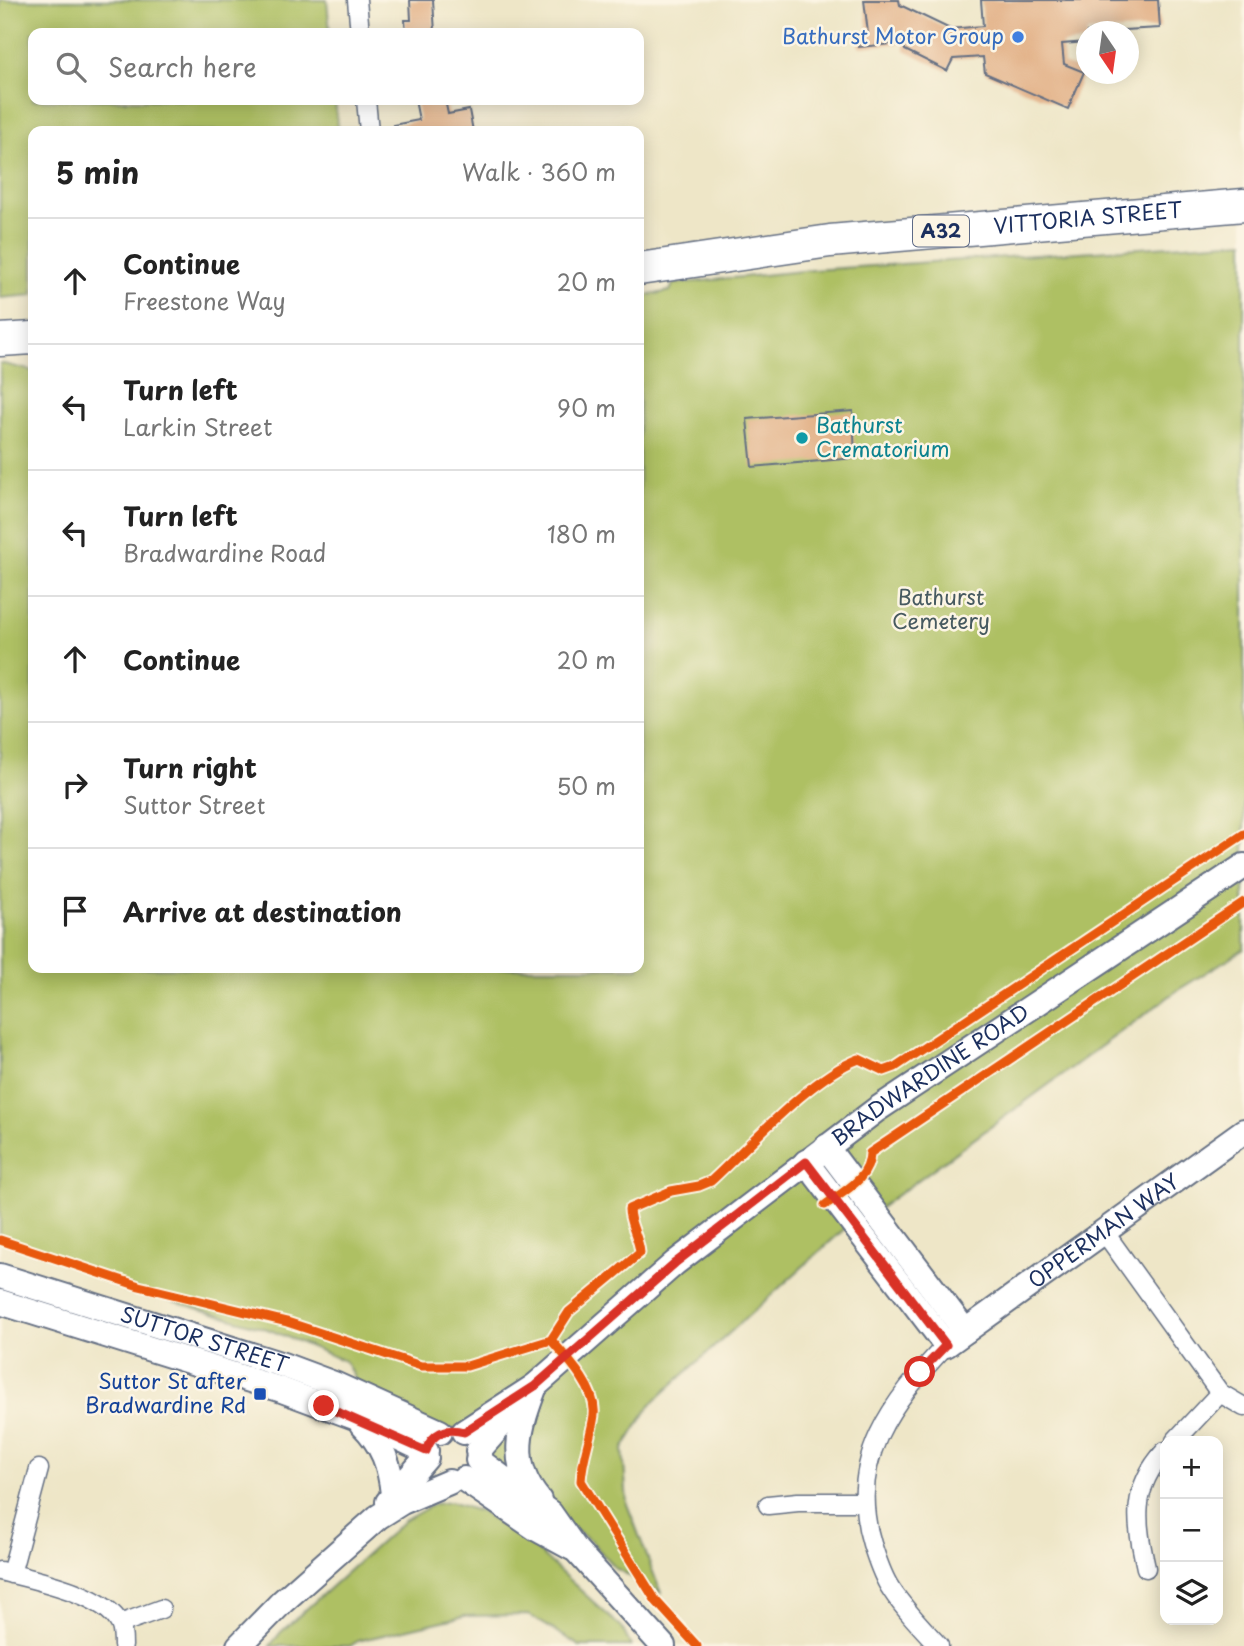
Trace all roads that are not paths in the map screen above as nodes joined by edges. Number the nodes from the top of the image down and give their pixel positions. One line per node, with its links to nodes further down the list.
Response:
1 (356, 0): 2 (street)
2 (359, 28)
3 (366, 105): 4 (street)
4 (369, 126)
5 (1244, 205): 6 (highway, VITTORIA STREET / A32)
6 (644, 268)
7 (28, 338): 8 (highway)
8 (0, 340)
9 (1244, 866): 11 (main road, BRADWARDINE ROAD)
10 (1244, 1131): 12 (main road, OPPERMAN WAY)
11 (816, 1155): 15 (main road); 16 (main road, BRADWARDINE ROAD)
12 (1105, 1233): 15 (main road, OPPERMAN WAY); 17 (street)
13 (0, 1276): 21 (main road, SUTTOR STREET)
14 (0, 1302): 19 (main road, SUTTOR STREET)
15 (956, 1338): 26 (street)
16 (535, 1386): 23 (main road, BRADWARDINE ROAD); 28 (main road)
17 (1220, 1393): 18 (street); 20 (street)
18 (1244, 1408)
19 (356, 1418): 21 (main road, SUTTOR STREET); 25 (main road)
20 (1180, 1436)
21 (430, 1447): 23 (main road); 23 (main road); 25 (main road, BRADWARDINE ROAD)
22 (1160, 1457): 31 (street)
23 (467, 1461): 28 (main road); 29 (main road, BRADWARDINE ROAD); 30 (main road)
24 (39, 1469): 32 (street)
25 (393, 1494): 29 (main road, BRADWARDINE ROAD)
26 (863, 1502): 27 (street); 38 (street)
27 (768, 1505)
28 (550, 1513): 30 (main road)
29 (378, 1517): 36 (main road, BRADWARDINE ROAD)
30 (576, 1550): 37 (main road)
31 (1146, 1569)
32 (5, 1573): 34 (street)
33 (161, 1609): 34 (street)
34 (120, 1624): 35 (street)
35 (123, 1646)
36 (239, 1646)
37 (663, 1646)
38 (939, 1646)

